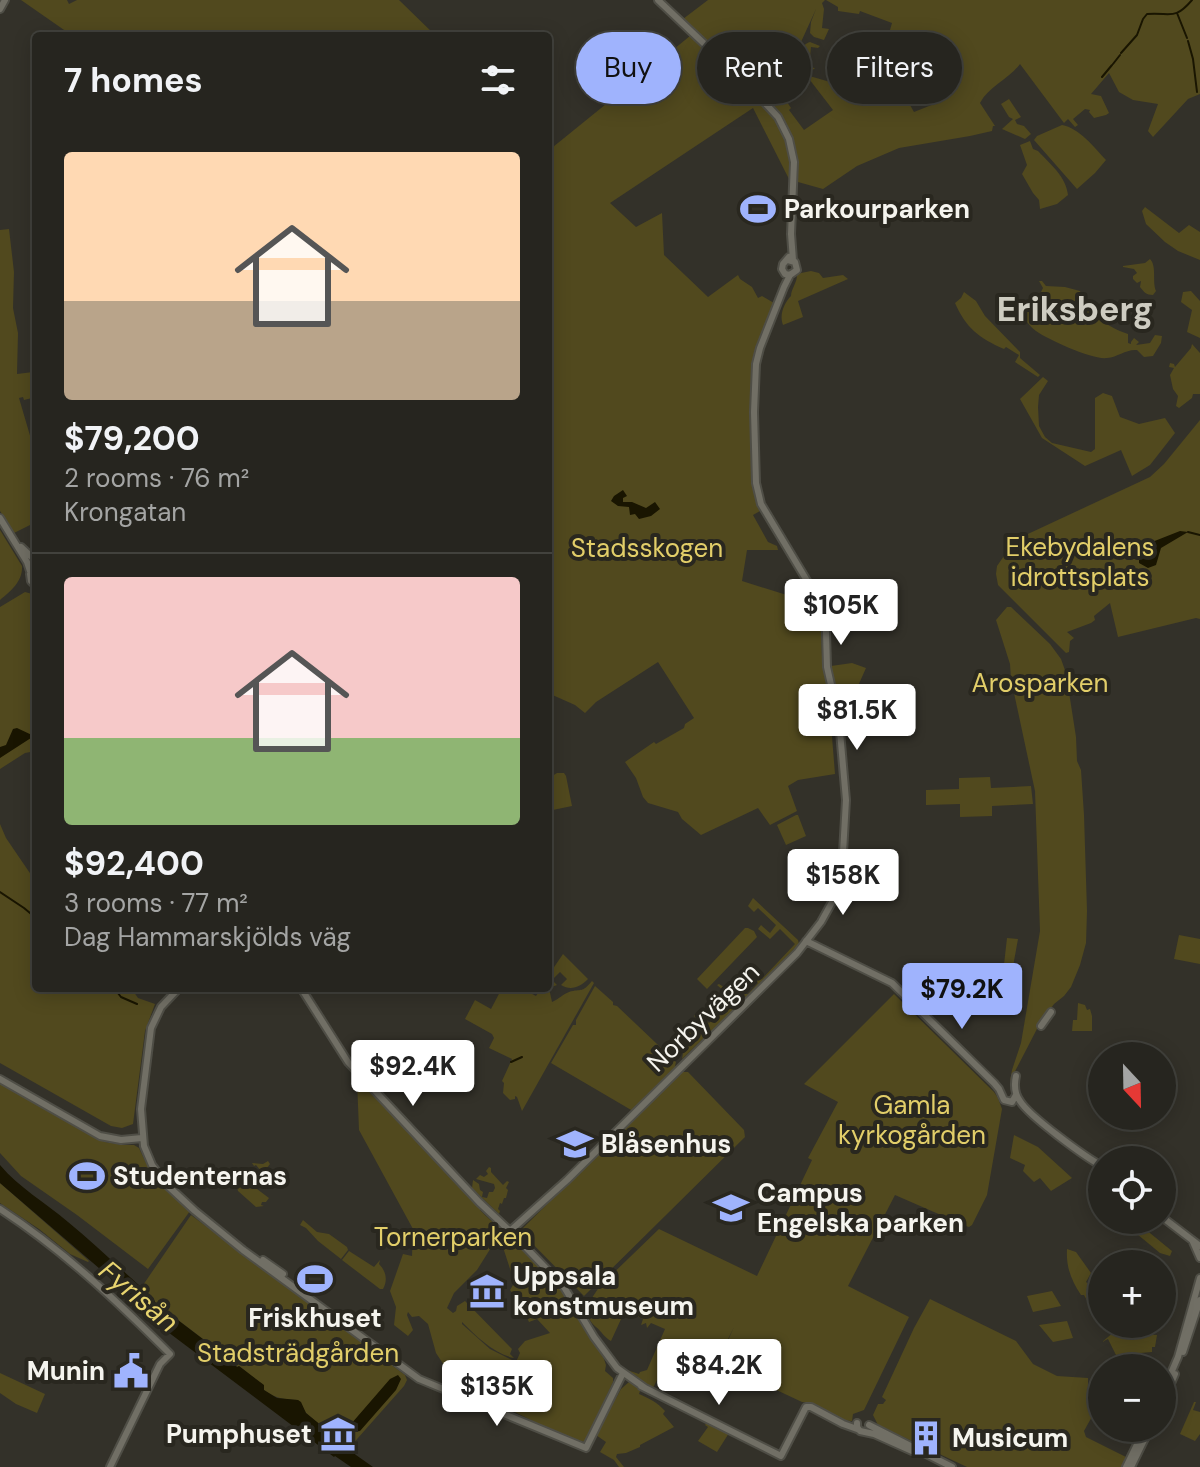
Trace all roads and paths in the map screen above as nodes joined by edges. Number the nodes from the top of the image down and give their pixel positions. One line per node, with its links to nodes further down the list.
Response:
1 (5, 0): 3 (street)
2 (658, 0): 4 (street)
3 (0, 9)
4 (790, 260): 5 (street); 5 (street)
5 (788, 275): 10 (street, Norbyvägen)
6 (0, 518): 7 (street)
7 (15, 542): 8 (street); 9 (street)
8 (32, 563)
9 (32, 563)
10 (806, 941): 16 (street); 24 (street, Norbyvägen)
11 (176, 992): 20 (street)
12 (304, 992): 24 (street)
13 (1051, 1012): 14 (street)
14 (1041, 1026)
15 (0, 1079): 20 (street)
16 (1005, 1091): 17 (street); 17 (street); 18 (street)
17 (1016, 1093): 18 (street); 19 (street)
18 (1012, 1102): 19 (street)
19 (1024, 1107): 21 (street)
20 (142, 1138): 32 (street)
21 (1088, 1157)
22 (0, 1209): 37 (street)
23 (1176, 1228): 25 (street)
24 (510, 1231): 32 (street)
25 (1191, 1239): 26 (street); 27 (street)
26 (1200, 1243)
27 (1200, 1258)
28 (1200, 1278): 30 (street)
29 (1200, 1300): 31 (street)
30 (1176, 1362)
31 (1176, 1371)
32 (622, 1374): 34 (street)
33 (869, 1425): 34 (street); 34 (street); 36 (street)
34 (860, 1428): 36 (street)
35 (1141, 1442): 39 (street)
36 (917, 1450): 38 (street)
37 (110, 1467)
38 (952, 1467)
39 (1128, 1467)

